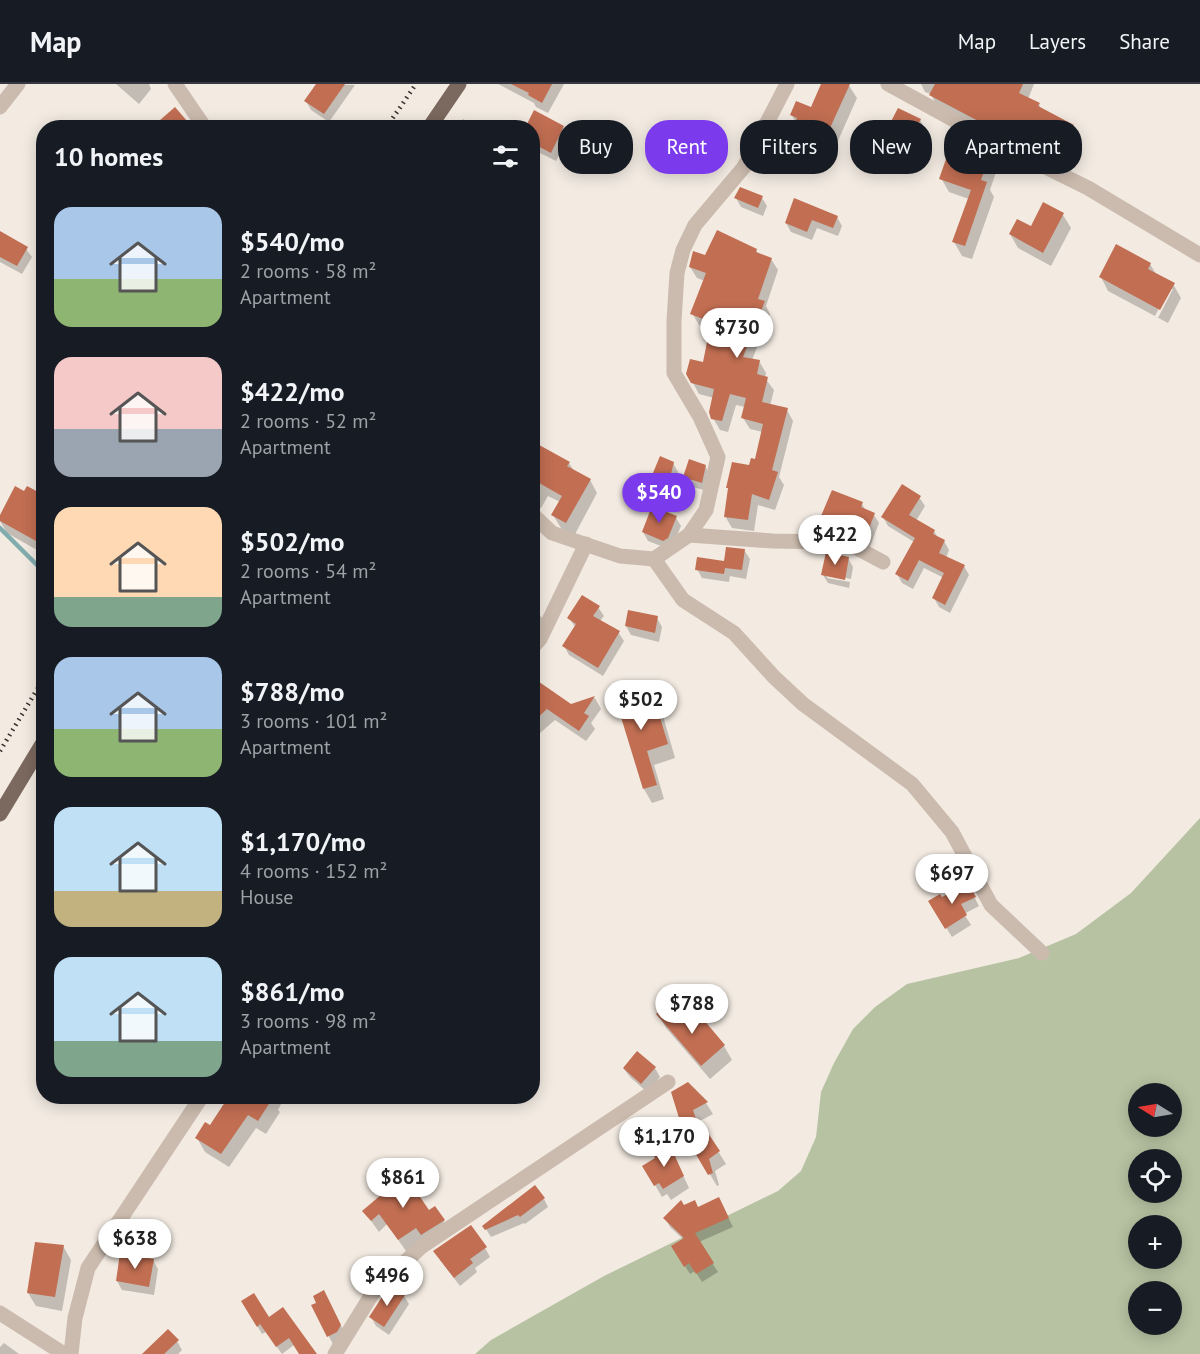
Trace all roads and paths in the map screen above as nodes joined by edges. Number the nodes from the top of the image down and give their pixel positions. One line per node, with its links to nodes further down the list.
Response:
1 (18, 84): 6 (street)
2 (175, 84): 7 (street)
3 (459, 84): 8 (main road)
4 (787, 84): 11 (street)
5 (888, 84): 9 (street)
6 (0, 107)
7 (200, 120)
8 (434, 120)
9 (1200, 255)
10 (540, 521): 12 (street)
11 (689, 535): 13 (street); 14 (street)
12 (586, 544): 13 (street); 15 (street)
13 (654, 558): 18 (street)
14 (883, 562)
15 (540, 639)
16 (36, 754): 17 (main road)
17 (0, 814)
18 (1042, 953)
19 (668, 1082): 24 (street)
20 (197, 1104): 23 (street)
21 (0, 1313): 22 (street)
22 (64, 1354)
23 (71, 1354)
24 (335, 1354)

